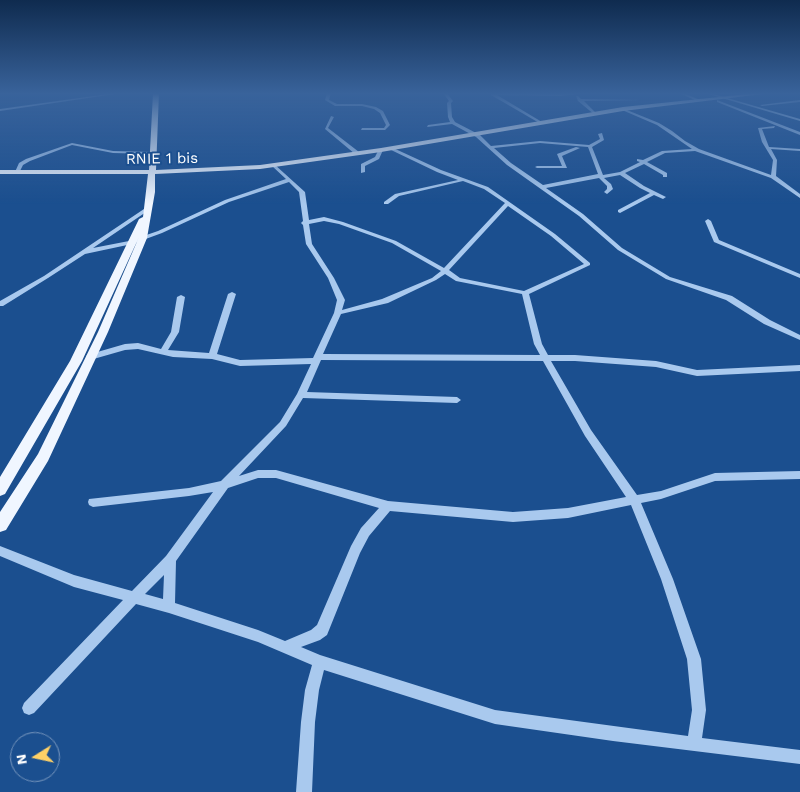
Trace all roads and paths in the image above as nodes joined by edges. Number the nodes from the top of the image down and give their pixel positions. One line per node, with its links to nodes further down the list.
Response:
1 (154, 130): 19 (main road)
2 (328, 130): 20 (street)
3 (467, 130): 7 (street)
4 (499, 130): 7 (main road, RNIE 1 bis)
5 (668, 130): 17 (street)
6 (760, 130): 15 (street)
7 (475, 134): 11 (street); 14 (main road, RNIE 1 bis)
8 (600, 134): 10 (street)
9 (104, 142): 13 (street)
10 (590, 146): 12 (street); 32 (street)
11 (491, 147): 12 (street); 38 (street)
12 (580, 147): 24 (street)
13 (92, 148): 19 (street); 28 (street)
14 (391, 148): 16 (main road, RNIE 1 bis); 37 (street)
15 (769, 148): 18 (street); 34 (street)
16 (380, 150): 20 (main road, RNIE 1 bis); 30 (street)
17 (697, 150): 22 (street); 25 (street)
18 (800, 150)
19 (152, 153): 29 (main road)
20 (357, 153): 23 (main road, RNIE 1 bis)
21 (636, 159): 22 (street)
22 (642, 162): 31 (street); 33 (street)
23 (274, 165): 29 (main road, RNIE 1 bis); 36 (street)
24 (536, 167)
25 (750, 169): 26 (street); 34 (street); 35 (street)
26 (736, 170)
27 (0, 172): 28 (main road, RNIE 1 bis)
28 (17, 172): 29 (main road, RNIE 1 bis)
29 (152, 172): 45 (main road)
30 (363, 172)
31 (621, 173): 32 (street); 40 (street)
32 (601, 175): 38 (street); 39 (street)
33 (665, 176)
34 (773, 177): 41 (street)
35 (756, 179)
36 (289, 180): 48 (street); 49 (street)
37 (466, 180): 43 (street); 44 (street)
38 (542, 187): 61 (street)
39 (606, 192)
40 (654, 193): 42 (street); 46 (street)
41 (800, 196)
42 (664, 197)
43 (386, 203)
44 (508, 203): 52 (street); 54 (street)
45 (149, 208): 49 (main road); 50 (main road); 51 (street)
46 (620, 211)
47 (708, 221): 53 (street)
48 (304, 223): 52 (street); 58 (street)
49 (143, 238): 50 (street); 59 (main road)
50 (130, 243): 51 (street); 60 (main road)
51 (84, 252): 57 (street)
52 (445, 271): 54 (street); 58 (street)
53 (800, 276)
54 (526, 293): 65 (street)
55 (232, 294): 63 (street)
56 (181, 297): 62 (street)
57 (0, 304)
58 (338, 313): 66 (street)
59 (103, 332): 60 (street); 64 (main road)
60 (89, 334): 69 (main road)
61 (800, 338)
62 (163, 352): 63 (street); 64 (street)
63 (212, 356): 66 (street)
64 (90, 357): 68 (main road)
65 (546, 357): 66 (street); 67 (street); 75 (street)
66 (317, 359): 70 (street)
67 (800, 368)
68 (84, 372): 69 (street); 78 (main road)
69 (68, 375): 74 (main road)
70 (301, 395): 71 (street); 73 (street)
71 (457, 400)
72 (800, 476): 75 (street)
73 (225, 484): 76 (street); 77 (street); 80 (street)
74 (0, 490)
75 (634, 500): 77 (street); 86 (street)
76 (93, 502)
77 (388, 506): 83 (street)
78 (0, 525)
79 (0, 551): 81 (street)
80 (170, 560): 81 (street); 82 (street)
81 (132, 598): 82 (street); 85 (street)
82 (169, 607): 83 (street)
83 (286, 647): 84 (street)
84 (320, 662): 86 (street); 88 (street)
85 (29, 708)
86 (694, 744): 87 (street)
87 (800, 757)
88 (304, 792)

